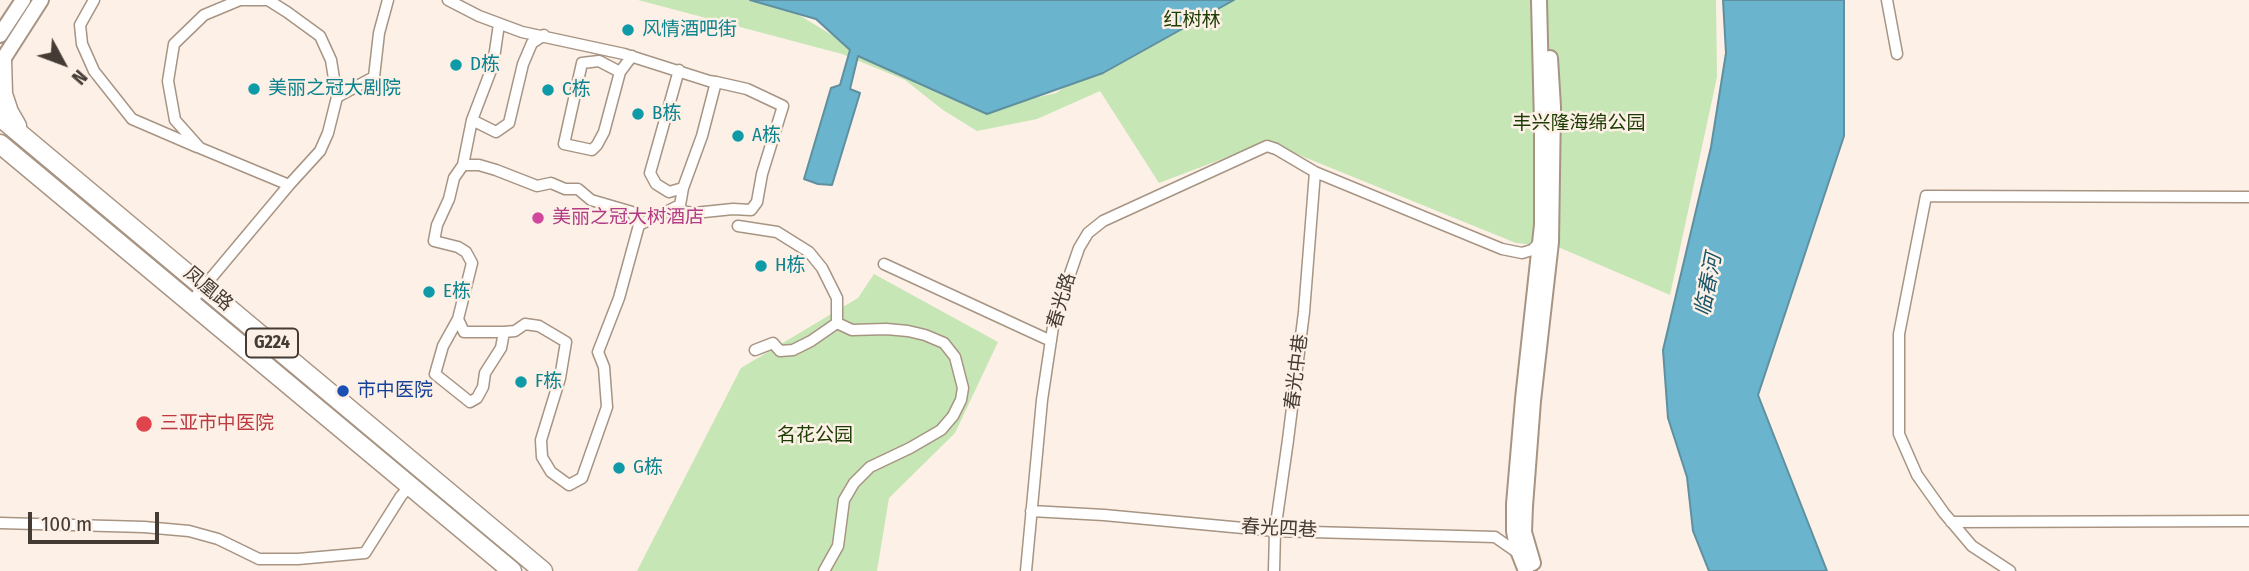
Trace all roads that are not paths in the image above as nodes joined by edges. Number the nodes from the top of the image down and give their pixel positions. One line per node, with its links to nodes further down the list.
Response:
1 (23, 0): 11 (main road)
2 (41, 0): 16 (main road)
3 (94, 0): 25 (street)
4 (239, 0): 20 (street); 25 (street)
5 (388, 0): 20 (street)
6 (448, 0): 10 (street)
7 (1539, 0): 13 (main road)
8 (1547, 0): 13 (main road)
9 (1886, 0): 14 (street)
10 (499, 24): 12 (street); 22 (street)
11 (0, 35)
12 (544, 35): 15 (street); 22 (street)
13 (1545, 50): 35 (main road)
14 (1897, 54)
15 (632, 56): 17 (street); 18 (street)
16 (1, 62): 23 (highway)
17 (678, 70): 19 (street); 31 (street)
18 (620, 72): 18 (street)
19 (716, 82): 31 (street); 33 (street)
20 (337, 97): 30 (street)
21 (0, 117): 23 (highway, 凤凰路 / G224)
22 (472, 120): 27 (street)
23 (22, 136): 39 (highway, 凤凰路 / G224)
24 (0, 144): 29 (highway, 凤凰路 / G224)
25 (200, 148): 30 (street)
26 (0, 157): 29 (highway)
27 (463, 165): 34 (street); 41 (street)
28 (1315, 172): 37 (street); 44 (street, 春光路); 51 (street, 春光中巷)
29 (41, 178): 40 (highway, 凤凰路 / G224)
30 (289, 186): 39 (street)
31 (683, 188): 33 (street)
32 (2249, 197): 49 (street)
33 (680, 205): 34 (street)
34 (639, 225): 43 (street)
35 (1547, 225): 37 (main road); 61 (main road)
36 (738, 226): 42 (street)
37 (1541, 240): 53 (main road)
38 (884, 264): 44 (street)
39 (204, 286): 40 (street); 52 (highway, 凤凰路 / G224)
40 (191, 302): 46 (highway, 凤凰路 / G224)
41 (458, 319): 43 (street); 43 (street)
42 (837, 323): 45 (street); 57 (street)
43 (504, 332)
44 (1051, 341): 47 (street, 春光路)
45 (755, 350)
46 (410, 486): 50 (street); 54 (highway, 凤凰路 / G224)
47 (1031, 511): 51 (street, 春光四巷); 58 (street, 春光路)
48 (2249, 521): 49 (street)
49 (1951, 522): 62 (street)
50 (0, 523)
51 (1275, 531): 53 (street, 春光四巷); 59 (street, 春光中巷)
52 (510, 545): 54 (highway); 56 (highway, 凤凰路 / G224)
53 (1520, 555): 60 (main road)
54 (497, 559): 55 (highway, 凤凰路 / G224)
55 (512, 571)
56 (543, 571)
57 (824, 571)
58 (1026, 571)
59 (1274, 571)
60 (1526, 571)
61 (1536, 571)
62 (2010, 571)

